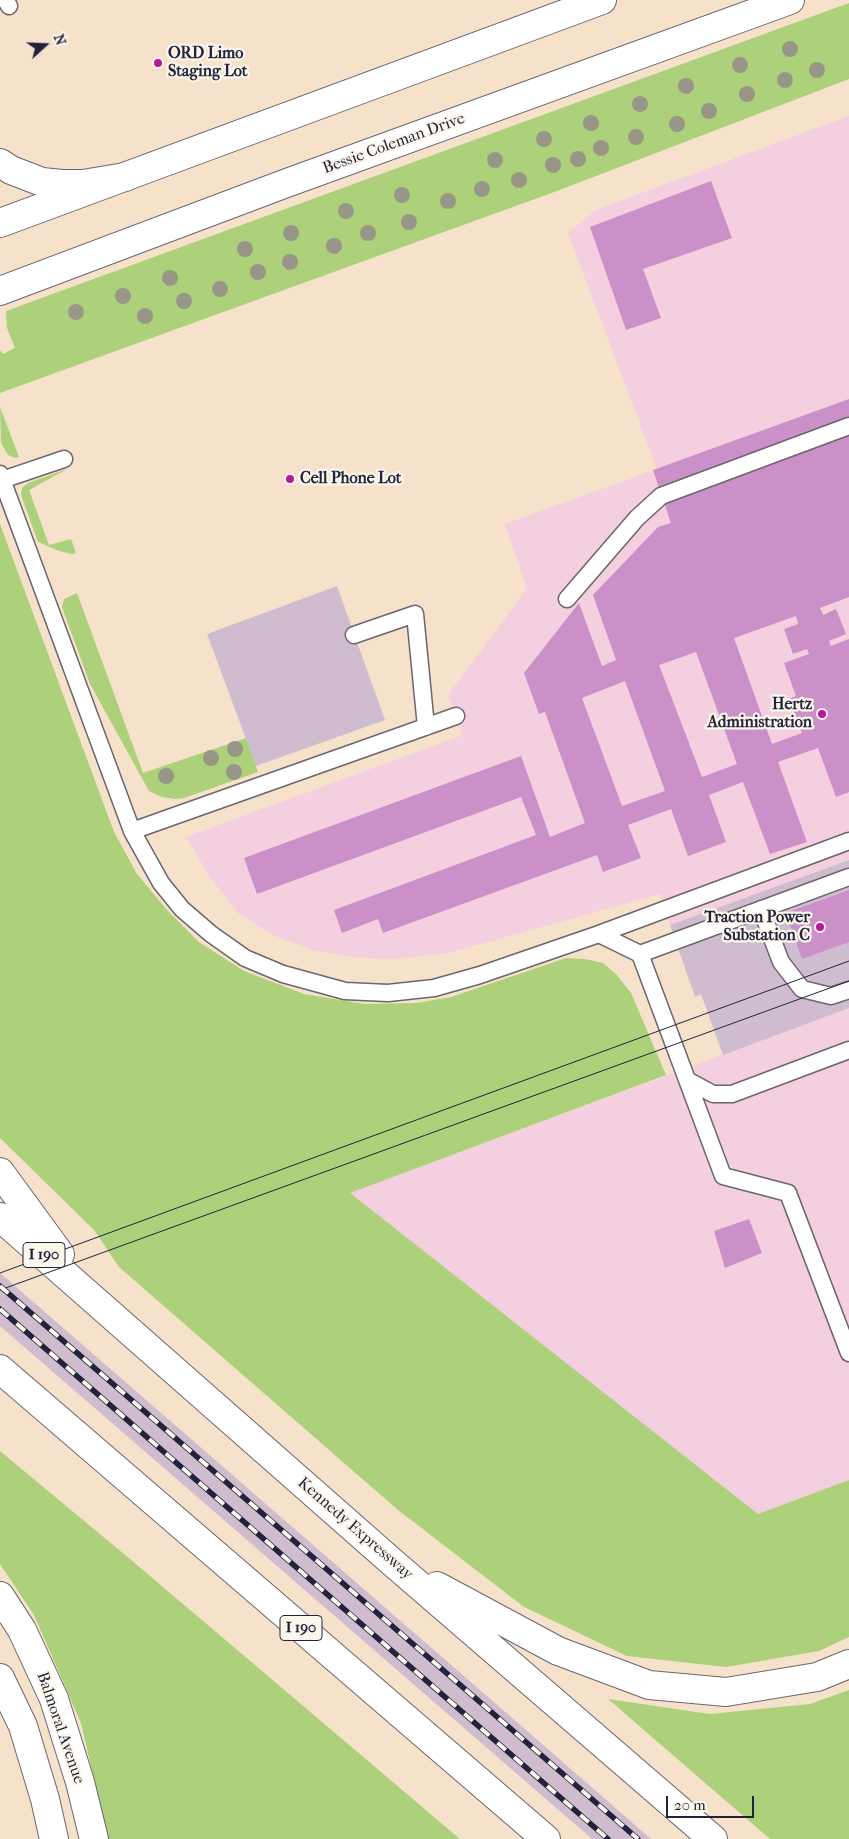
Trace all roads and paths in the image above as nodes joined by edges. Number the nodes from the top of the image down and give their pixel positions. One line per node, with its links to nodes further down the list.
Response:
1 (602, 0): 4 (main road)
2 (790, 0): 6 (main road, Bessie Coleman Drive)
3 (0, 163): 4 (main road)
4 (125, 177): 5 (main road)
5 (0, 223)
6 (0, 291)
7 (849, 426): 10 (lane)
8 (64, 459): 9 (lane)
9 (1, 477): 14 (lane)
10 (567, 599)
11 (354, 635): 13 (lane)
12 (456, 716): 13 (lane)
13 (426, 727): 14 (lane)
14 (132, 831): 18 (lane)
15 (849, 841): 18 (lane)
16 (849, 877): 17 (lane)
17 (761, 909): 19 (lane); 20 (lane)
18 (599, 934): 19 (lane)
19 (640, 954): 22 (lane)
20 (849, 990)
21 (849, 1050): 22 (lane)
22 (689, 1082): 26 (lane)
23 (0, 1172): 25 (main road)
24 (0, 1216): 25 (main road, Kennedy Expressway / I 190)
25 (88, 1294): 28 (main road, Kennedy Expressway / I 190)
26 (849, 1353)
27 (0, 1368): 34 (main road, I 190)
28 (392, 1562): 30 (main road); 35 (main road, Kennedy Expressway / I 190)
29 (0, 1596): 33 (main road, Balmoral Avenue)
30 (849, 1664)
31 (0, 1678): 32 (main road)
32 (54, 1839)
33 (94, 1839)
34 (546, 1839)
35 (712, 1839)

